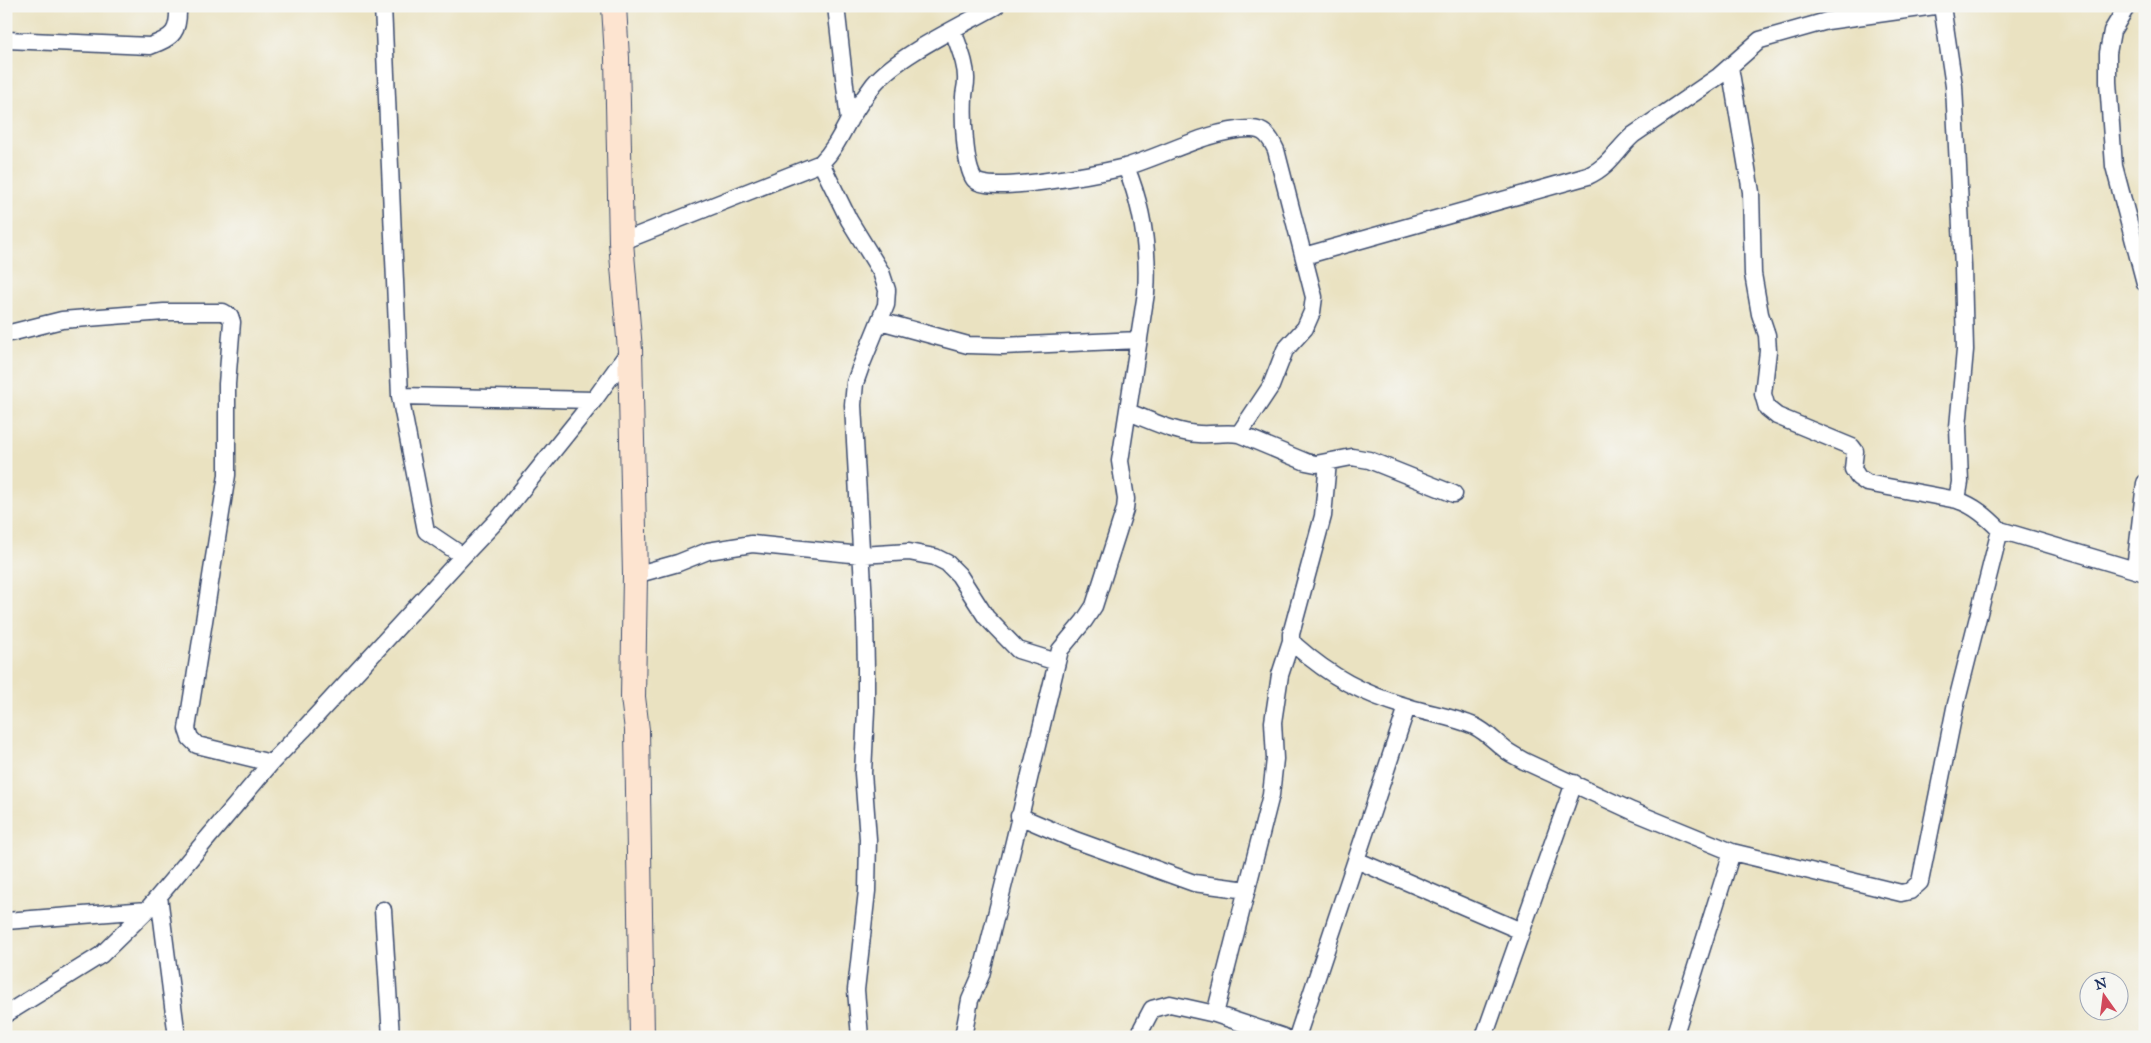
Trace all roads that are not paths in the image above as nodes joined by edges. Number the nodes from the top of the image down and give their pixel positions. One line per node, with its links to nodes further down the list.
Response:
1 (178, 6): 10 (street)
2 (383, 6): 22 (street)
3 (614, 6): 15 (street)
4 (836, 6): 12 (street)
5 (996, 6): 9 (street)
6 (1935, 6): 11 (street)
7 (1942, 6): 29 (street)
8 (2127, 6): 17 (street)
9 (953, 30): 12 (street); 14 (street)
10 (6, 40)
11 (1730, 67): 16 (street); 29 (street)
12 (849, 120): 13 (street)
13 (822, 163): 15 (street); 18 (street)
14 (1126, 167): 16 (street); 20 (street)
15 (621, 242): 21 (street)
16 (1304, 256): 25 (street)
17 (2145, 283)
18 (880, 322): 20 (street); 31 (street)
19 (6, 334): 38 (street)
20 (1139, 340): 24 (street)
21 (630, 350): 23 (street); 34 (street)
22 (400, 396): 23 (street); 32 (street)
23 (594, 400): 32 (street)
24 (1128, 412): 25 (street); 36 (street)
25 (1239, 434): 26 (street)
26 (1328, 462): 28 (street); 35 (street)
27 (2145, 483): 33 (street)
28 (1454, 494)
29 (1957, 500): 30 (street)
30 (2000, 530): 33 (street); 41 (street)
31 (861, 555): 34 (street); 36 (street); 54 (street)
32 (463, 556): 38 (street)
33 (2140, 571)
34 (635, 575): 53 (street)
35 (1292, 641): 37 (street); 43 (street)
36 (1057, 662): 40 (street)
37 (1407, 707): 39 (street); 42 (street)
38 (270, 763): 44 (street)
39 (1574, 784): 41 (street); 48 (street)
40 (1019, 816): 43 (street); 55 (street)
41 (1732, 852): 60 (street)
42 (1356, 860): 48 (street); 58 (street)
43 (1247, 890): 50 (street)
44 (159, 896): 45 (street); 51 (street)
45 (147, 910): 47 (street); 49 (street)
46 (383, 910): 52 (street)
47 (6, 921)
48 (1521, 931): 59 (street)
49 (6, 1014)
50 (1215, 1014): 56 (street); 57 (street)
51 (177, 1037)
52 (391, 1037)
53 (642, 1037)
54 (860, 1037)
55 (963, 1037)
56 (1141, 1037)
57 (1284, 1037)
58 (1297, 1037)
59 (1484, 1037)
60 (1674, 1037)

